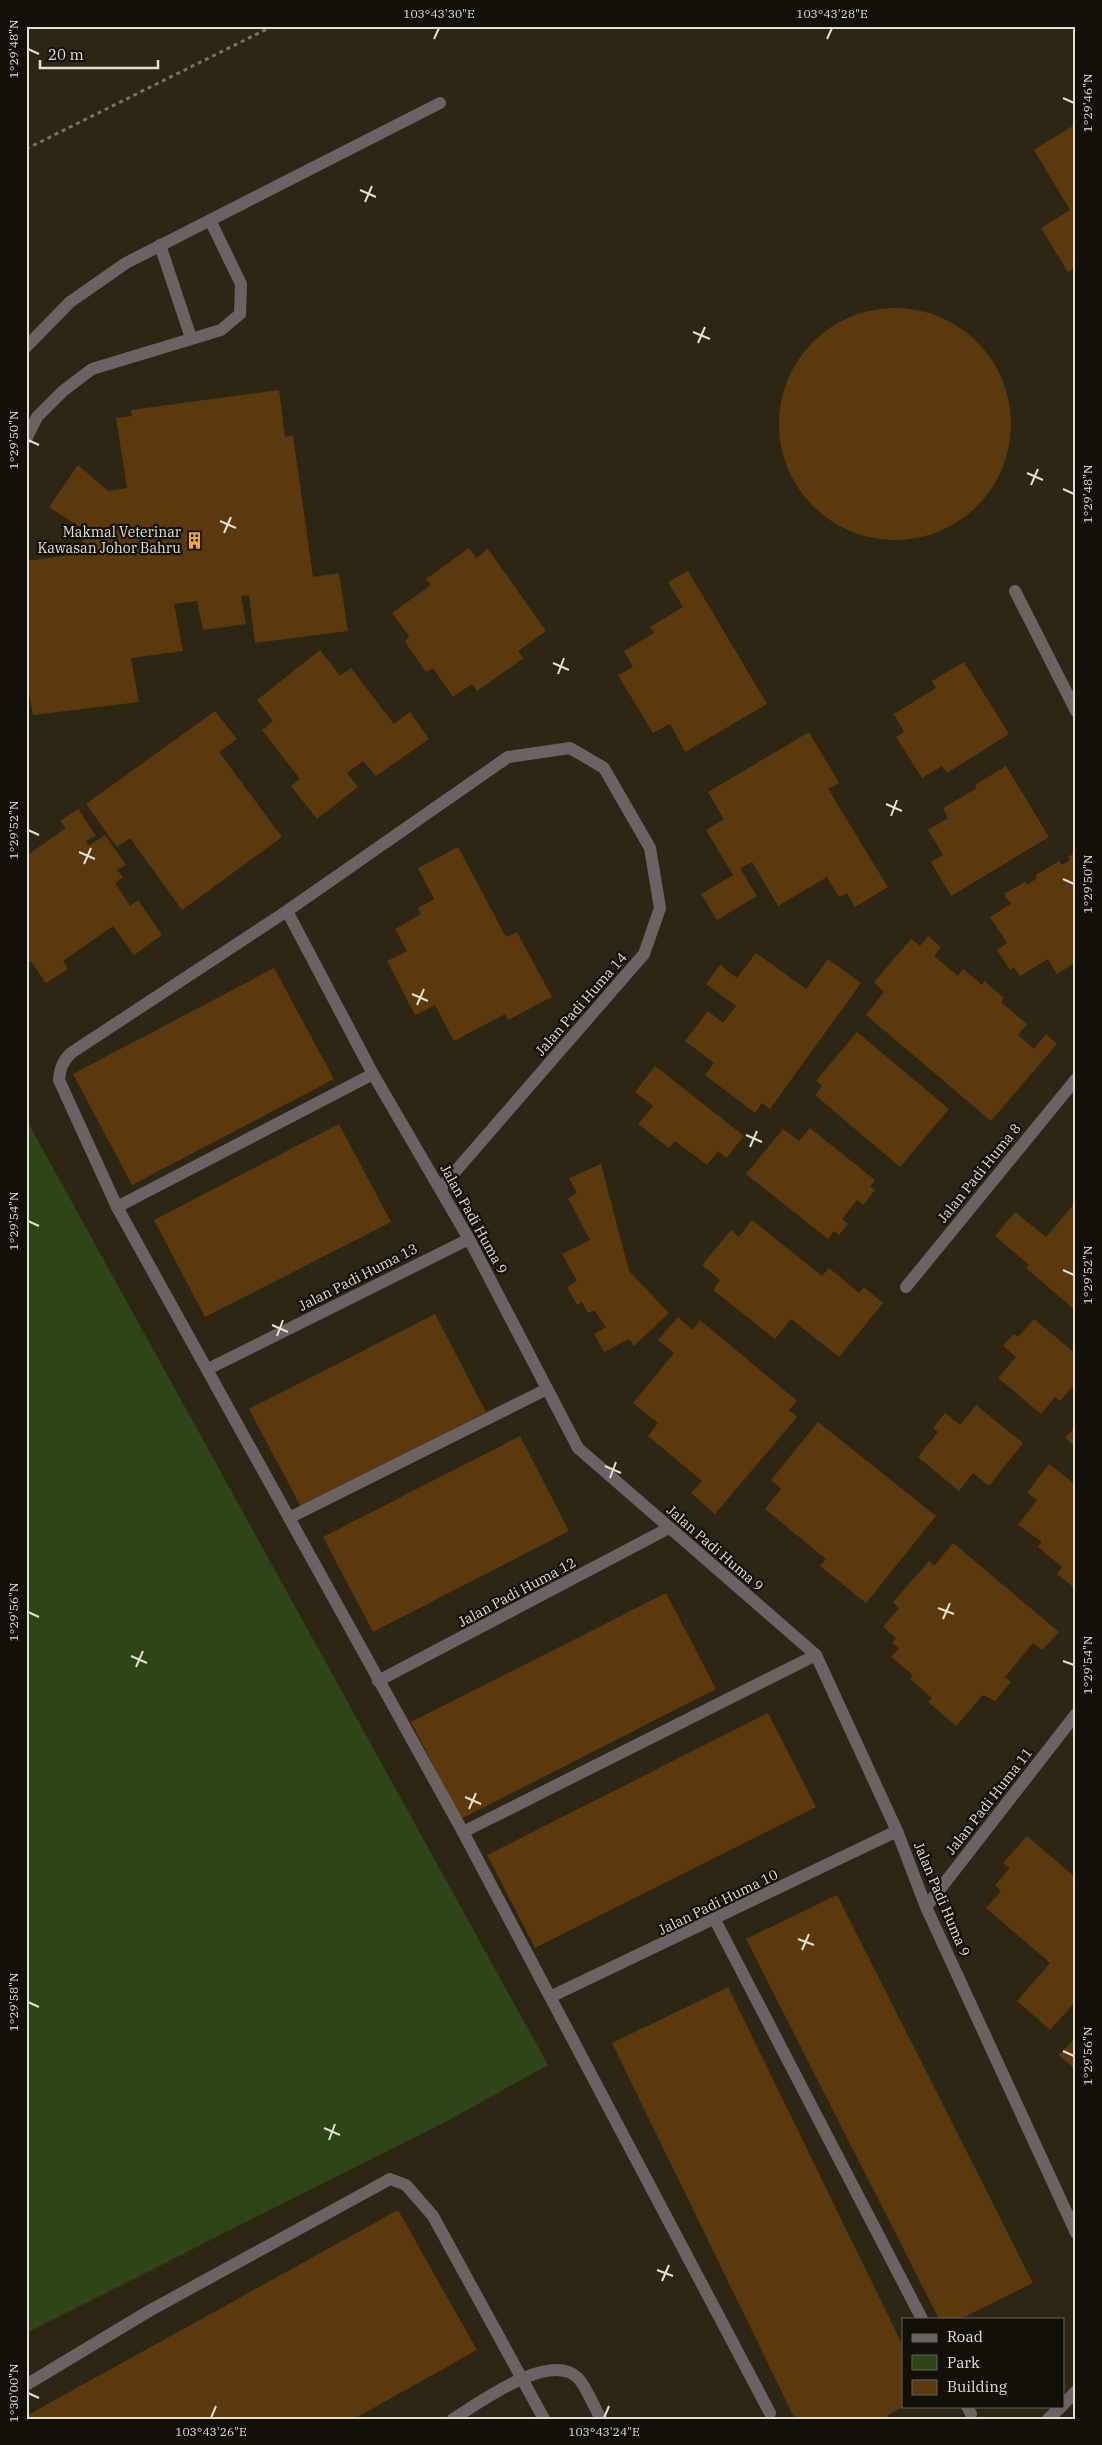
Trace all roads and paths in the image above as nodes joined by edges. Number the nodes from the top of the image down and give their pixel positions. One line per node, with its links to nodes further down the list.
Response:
1 (273, 26): 3 (path)
2 (440, 103): 4 (street)
3 (26, 148)
4 (210, 220): 5 (street); 6 (street)
5 (160, 245): 6 (street); 7 (street)
6 (191, 338): 8 (street)
7 (26, 347)
8 (26, 439)
9 (1015, 592): 10 (street)
10 (1076, 711)
11 (287, 911): 12 (street, Jalan Padi Huma 9); 14 (street, Jalan Padi Huma 14); 15 (street, Jalan Padi Huma 14)
12 (373, 1074): 14 (street, Jalan Padi Huma 9); 15 (street)
13 (1076, 1079): 17 (street, Jalan Padi Huma 8)
14 (440, 1189): 16 (street, Jalan Padi Huma 9)
15 (117, 1207): 18 (street)
16 (469, 1239): 18 (street, Jalan Padi Huma 13); 19 (street, Jalan Padi Huma 9)
17 (906, 1287)
18 (208, 1369): 20 (street)
19 (547, 1388): 20 (street); 21 (street, Jalan Padi Huma 9)
20 (289, 1518): 23 (street)
21 (669, 1528): 22 (street, Jalan Padi Huma 9); 23 (street, Jalan Padi Huma 12)
22 (816, 1655): 25 (street, Jalan Padi Huma 9); 26 (street)
23 (378, 1681): 26 (street)
24 (1076, 1714): 27 (street, Jalan Padi Huma 11)
25 (898, 1831): 27 (street, Jalan Padi Huma 9); 28 (street, Jalan Padi Huma 10)
26 (463, 1832): 29 (street)
27 (926, 1906): 30 (street, Jalan Padi Huma 9)
28 (716, 1920): 29 (street, Jalan Padi Huma 10); 31 (street)
29 (550, 1997): 36 (street)
30 (1076, 2233)
31 (921, 2318)
32 (523, 2377): 33 (street); 37 (street); 38 (street); 39 (street)
33 (26, 2385)
34 (1076, 2391): 35 (street)
35 (1064, 2407)
36 (770, 2413)
37 (453, 2419)
38 (544, 2419)
39 (601, 2419)

